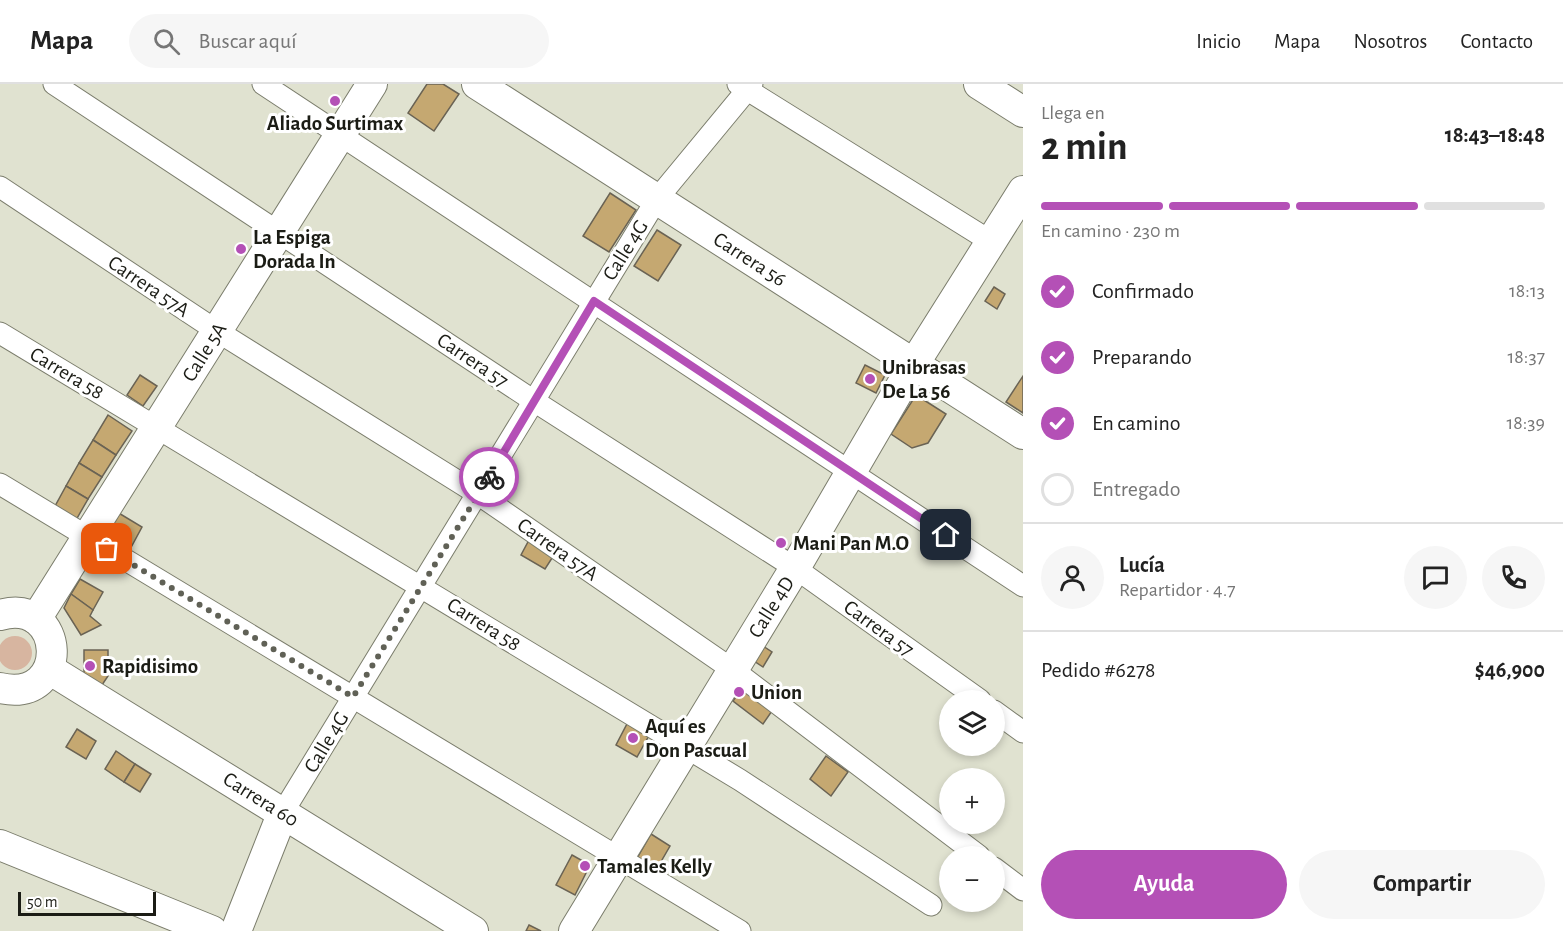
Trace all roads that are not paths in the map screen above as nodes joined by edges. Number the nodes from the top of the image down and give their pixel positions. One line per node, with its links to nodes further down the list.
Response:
1 (54, 84): 12 (street, Carrera 57)
2 (262, 84): 8 (street)
3 (372, 84): 8 (street, Calle 5A)
4 (477, 84): 11 (street, Carrera 56)
5 (979, 84): 7 (street)
6 (746, 86): 11 (street, Calle 4G); 13 (street)
7 (1023, 112)
8 (340, 135): 12 (street, Calle 5A); 14 (street)
9 (0, 187): 15 (street, Carrera 57A)
10 (1023, 191): 13 (street, Calle 4D)
11 (657, 199): 14 (street, Calle 4G); 17 (street, Carrera 56)
12 (279, 231): 15 (street, Calle 5A); 18 (street, Carrera 57)
13 (990, 241): 17 (street, Calle 4D)
14 (594, 301): 18 (street, Calle 4G); 21 (street)
15 (217, 331): 19 (street, Calle 5A); 23 (street, Carrera 57A)
16 (0, 333): 19 (street, Carrera 58)
17 (914, 364): 20 (street, Carrera 56); 21 (street, Calle 4D)
18 (534, 401): 23 (street, Calle 4G); 25 (street, Carrera 57)
19 (156, 427): 24 (street, Calle 5A); 26 (street, Carrera 58)
20 (1023, 434)
21 (850, 471): 25 (street, Calle 4D); 27 (street)
22 (0, 483): 24 (street)
23 (478, 494): 26 (street, Calle 4G); 31 (street, Carrera 57A)
24 (87, 537): 29 (street, Calle 5A); 34 (street)
25 (795, 568): 31 (street, Calle 4D); 33 (street, Carrera 57)
26 (422, 585): 34 (street, Calle 4G); 37 (street, Carrera 58)
27 (1023, 586)
28 (0, 615): 29 (street)
29 (36, 619): 30 (street)
30 (49, 669): 32 (street); 38 (street, Carrera 60)
31 (733, 670): 37 (street, Calle 4D); 40 (street, Carrera 57A)
32 (0, 688)
33 (966, 690)
34 (353, 697): 38 (street, Calle 4G); 41 (street)
35 (1005, 719): 36 (street)
36 (1023, 732)
37 (685, 748): 41 (street, Calle 4D); 44 (street, Carrera 58)
38 (283, 812): 46 (street, Calle 4G); 47 (street, Carrera 60)
39 (0, 845): 45 (street)
40 (966, 846)
41 (618, 857): 48 (street, Calle 4D); 49 (street)
42 (1005, 876): 43 (street)
43 (1023, 890)
44 (931, 904)
45 (212, 931)
46 (236, 931)
47 (473, 931)
48 (574, 931)
49 (740, 931)

